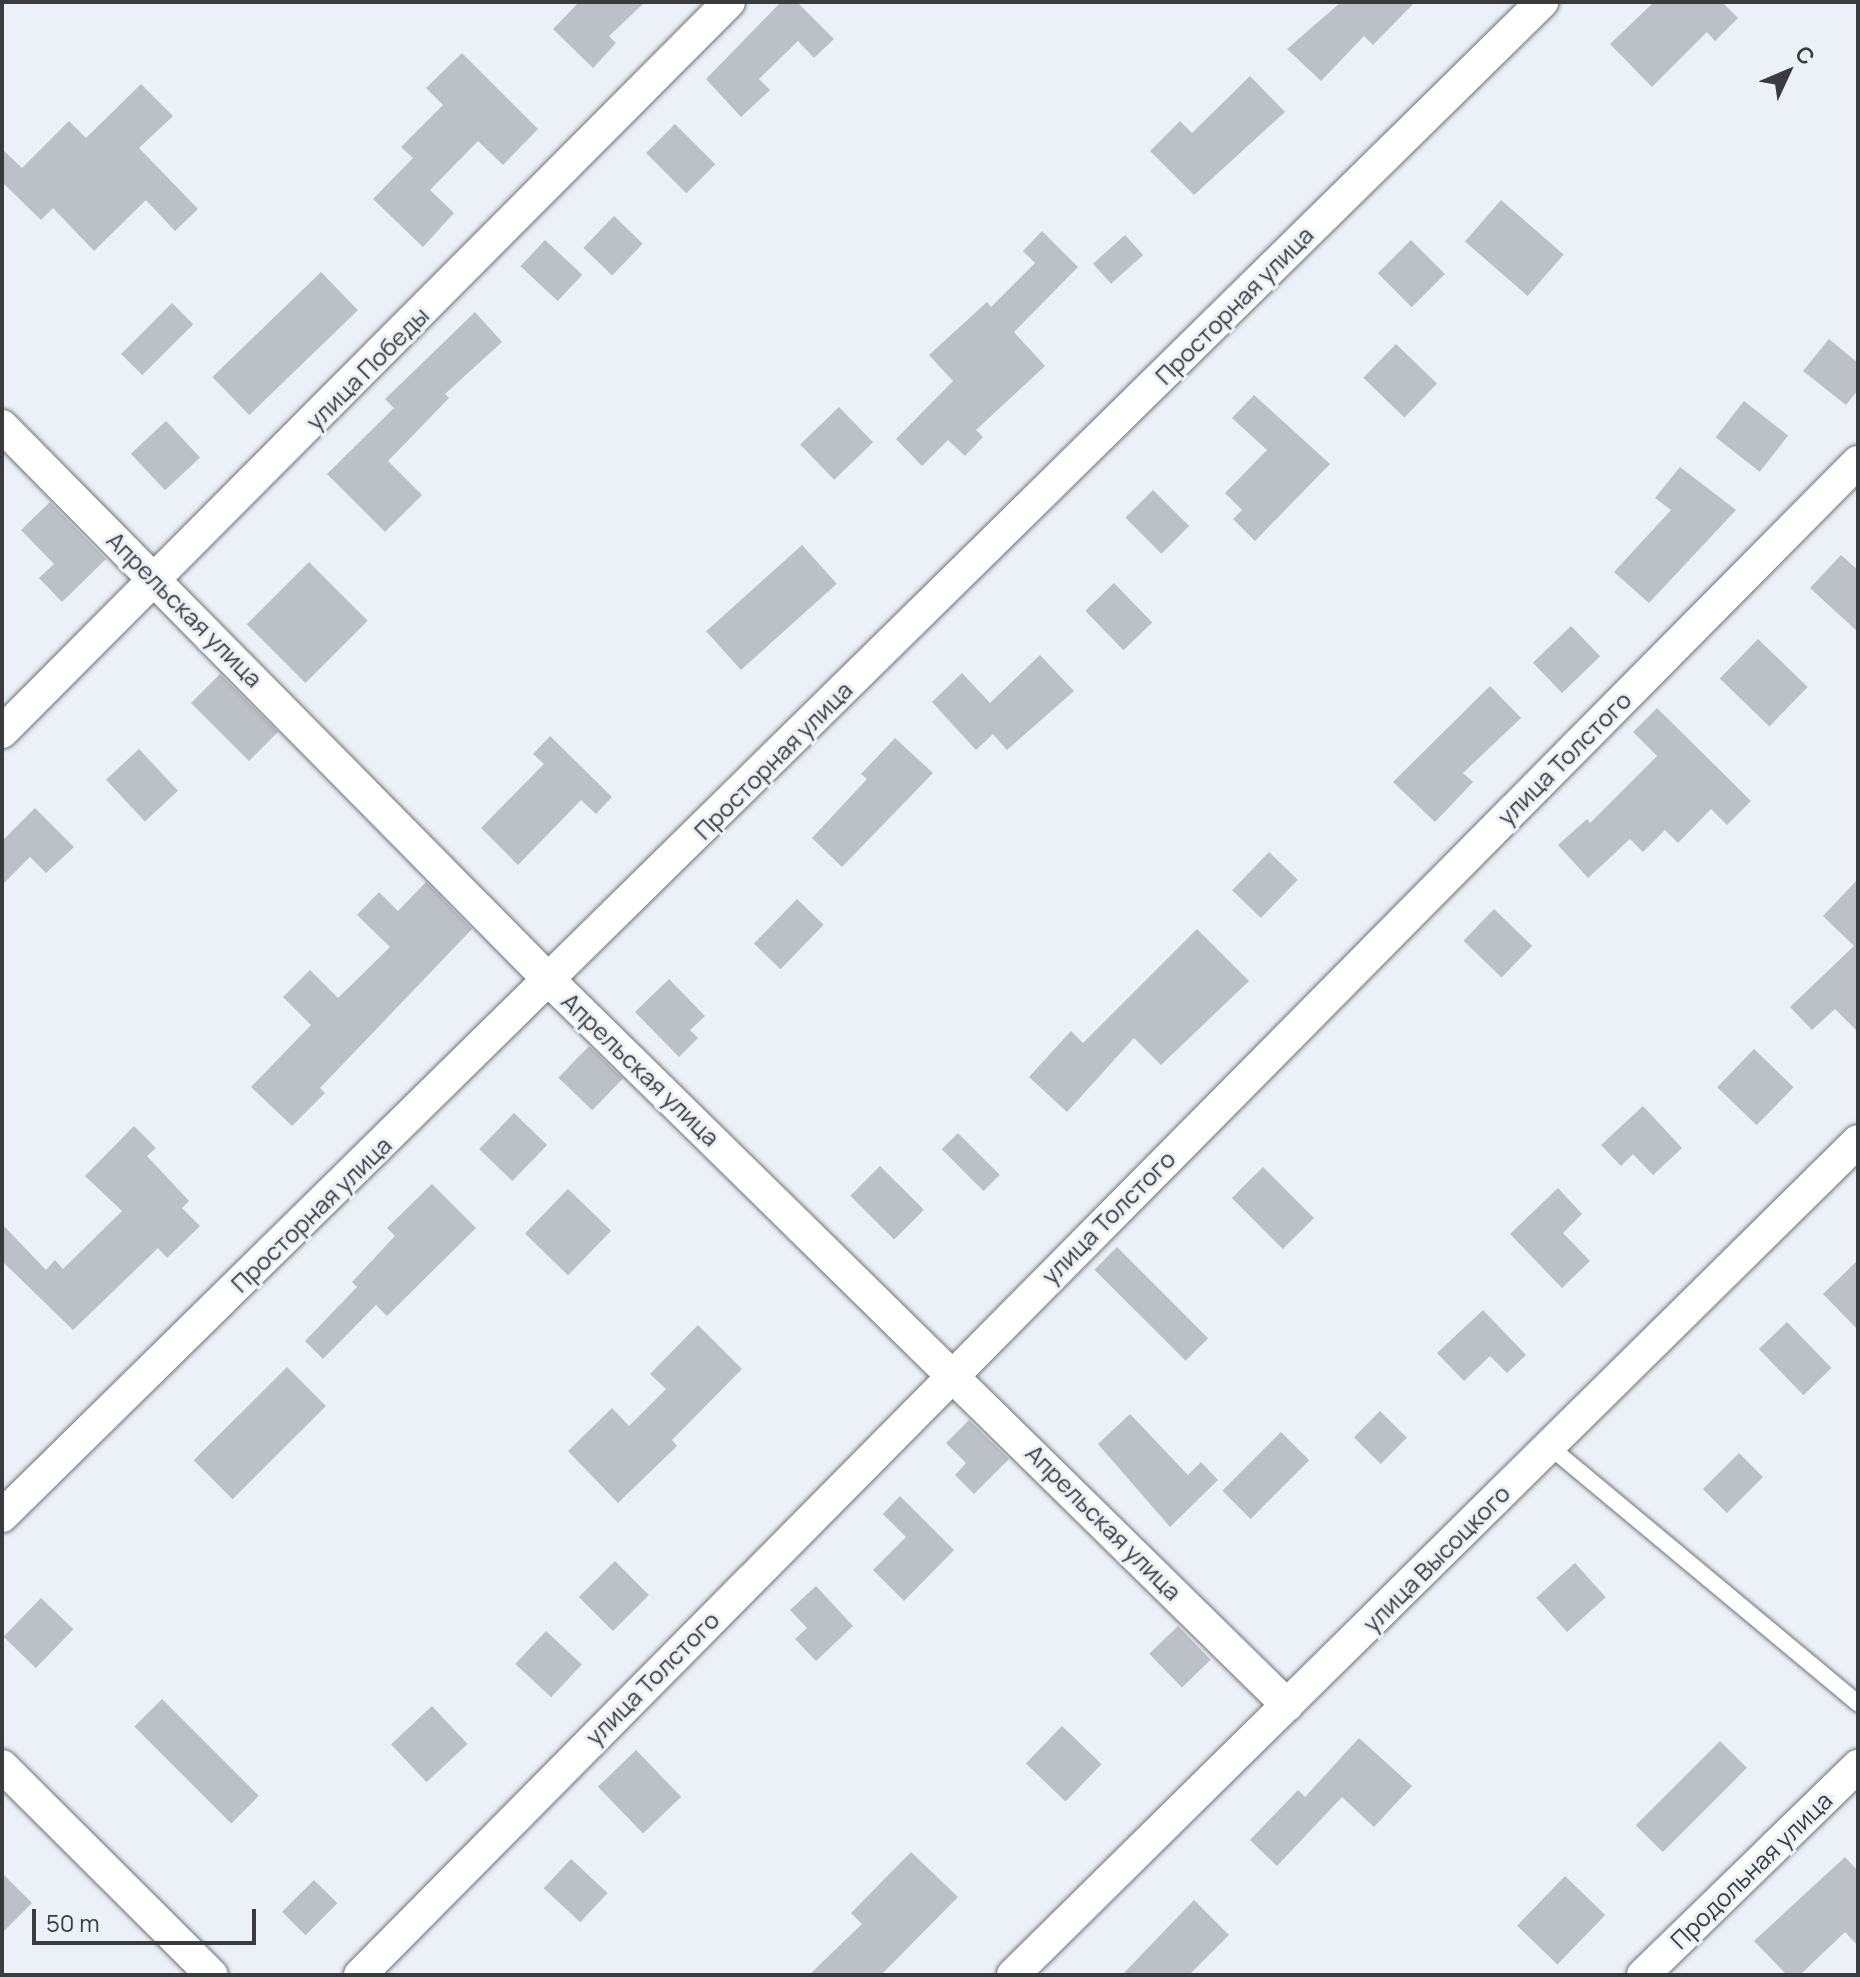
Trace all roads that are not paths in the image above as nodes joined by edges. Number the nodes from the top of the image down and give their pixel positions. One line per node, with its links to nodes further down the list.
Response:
1 (729, 2): 5 (street, улица Победы)
2 (1542, 2): 7 (street, Просторная улица)
3 (2, 426): 5 (street, Апрельская улица)
4 (1858, 462): 9 (street, улица Толстого)
5 (157, 580): 6 (street, улица Победы); 7 (street, Апрельская улица)
6 (2, 732)
7 (549, 980): 9 (street, Апрельская улица); 11 (street, Просторная улица)
8 (1858, 1141): 10 (street, улица Высоцкого)
9 (954, 1372): 13 (street, Апрельская улица); 17 (street, улица Толстого)
10 (1549, 1446): 12 (lane); 13 (street, улица Высоцкого)
11 (2, 1516)
12 (1858, 1703)
13 (1287, 1705): 18 (street, улица Высоцкого)
14 (2, 1766): 16 (street)
15 (1858, 1766): 19 (street, Продольная улица)
16 (212, 1975)
17 (360, 1975)
18 (1013, 1975)
19 (1643, 1975)

